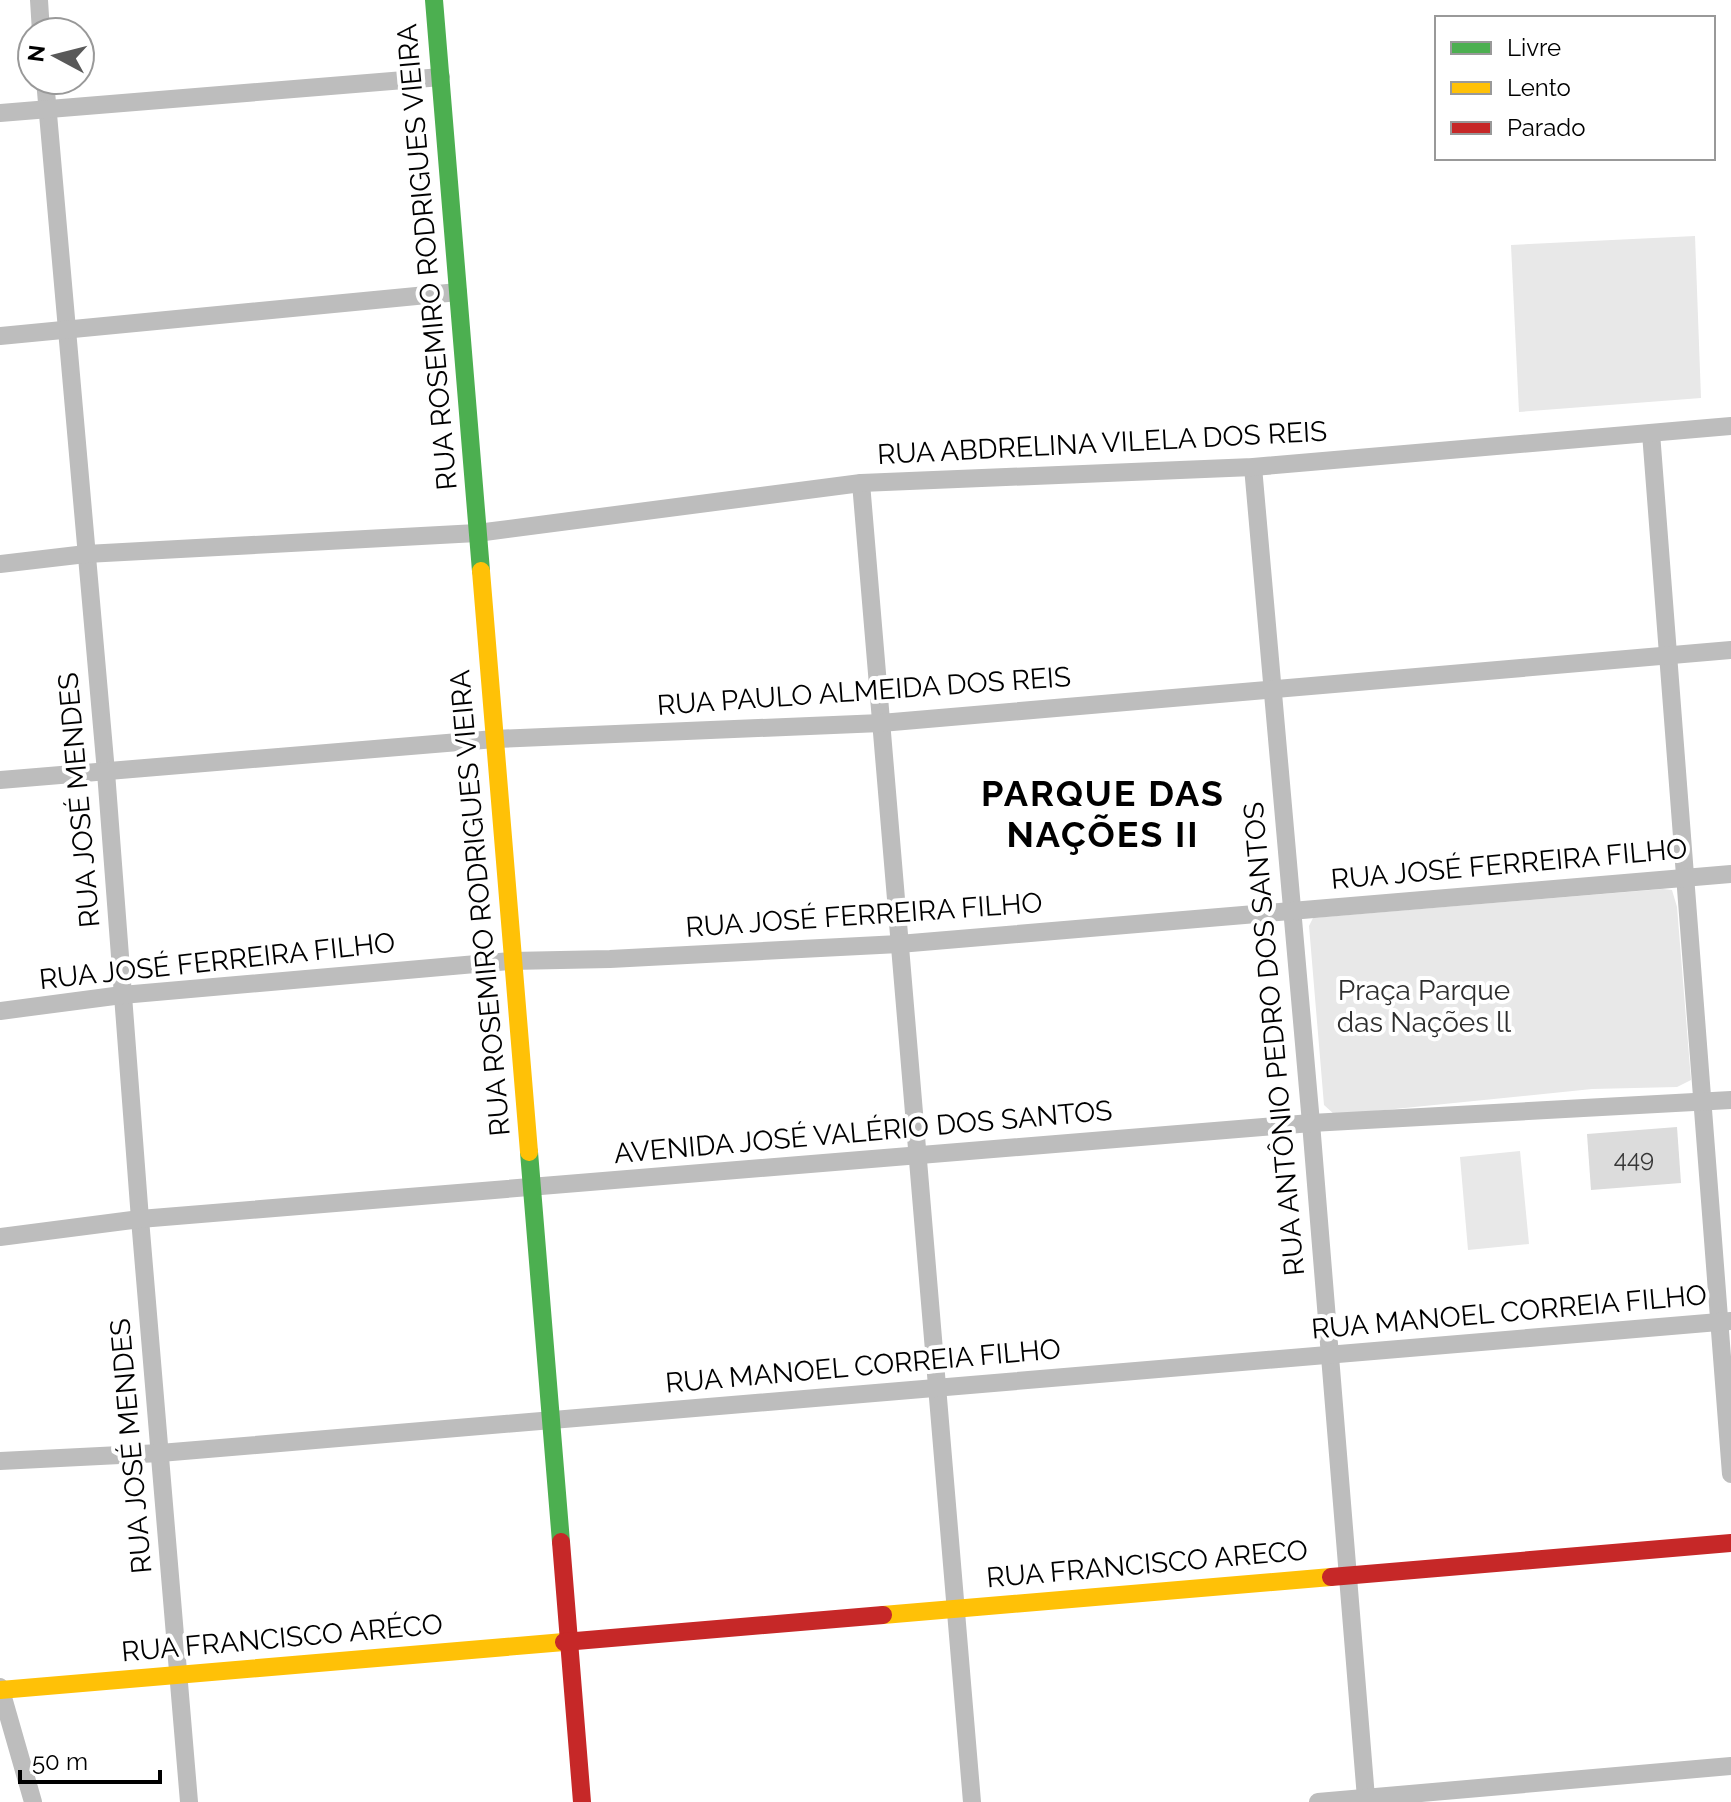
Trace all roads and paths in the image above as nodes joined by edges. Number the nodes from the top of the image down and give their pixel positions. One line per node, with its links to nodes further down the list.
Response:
1 (434, 0): 2 (street, RUA ROSEMIRO RODRIGUES VIEIRA)
2 (441, 77): 4 (street); 6 (street, RUA ROSEMIRO RODRIGUES VIEIRA)
3 (47, 96): 4 (street, RUA JOSÉ MENDES)
4 (48, 108): 5 (street); 7 (street, RUA JOSÉ MENDES)
5 (0, 113)
6 (458, 292): 7 (street); 13 (street, RUA ROSEMIRO RODRIGUES VIEIRA)
7 (67, 329): 8 (street); 14 (street, RUA JOSÉ MENDES)
8 (0, 336)
9 (1731, 426): 10 (street, RUA ABDRELINA VILELA DOS REIS)
10 (1651, 433): 11 (street, RUA ABDRELINA VILELA DOS REIS); 17 (street)
11 (1253, 467): 12 (street, RUA ABDRELINA VILELA DOS REIS); 18 (street, RUA ANTÔNIO PEDRO DOS SANTOS)
12 (861, 483): 13 (street, RUA ABDRELINA VILELA DOS REIS); 19 (street)
13 (477, 533): 14 (street, RUA ABDRELINA VILELA DOS REIS); 20 (street, RUA ROSEMIRO RODRIGUES VIEIRA)
14 (86, 554): 15 (street, RUA ABDRELINA VILELA DOS REIS); 21 (street, RUA JOSÉ MENDES)
15 (0, 564)
16 (1731, 650): 17 (street, RUA PAULO ALMEIDA DOS REIS)
17 (1668, 655): 18 (street, RUA PAULO ALMEIDA DOS REIS); 24 (street)
18 (1272, 689): 19 (street, RUA PAULO ALMEIDA DOS REIS); 25 (street, RUA ANTÔNIO PEDRO DOS SANTOS)
19 (881, 723): 20 (street, RUA PAULO ALMEIDA DOS REIS); 26 (street)
20 (495, 739): 21 (street, RUA PAULO ALMEIDA DOS REIS); 27 (street, RUA ROSEMIRO RODRIGUES VIEIRA)
21 (106, 772): 22 (street, RUA PAULO ALMEIDA DOS REIS); 28 (street, RUA JOSÉ MENDES)
22 (0, 780)
23 (1731, 874): 24 (street, RUA JOSÉ FERREIRA FILHO)
24 (1685, 877): 25 (street, RUA JOSÉ FERREIRA FILHO); 31 (street)
25 (1291, 911): 26 (street, RUA JOSÉ FERREIRA FILHO); 32 (street, RUA ANTÔNIO PEDRO DOS SANTOS)
26 (899, 944): 27 (street, RUA JOSÉ FERREIRA FILHO); 33 (street)
27 (511, 961): 28 (street, RUA JOSÉ FERREIRA FILHO); 34 (street, RUA ROSEMIRO RODRIGUES VIEIRA)
28 (122, 995): 29 (street, RUA JOSÉ FERREIRA FILHO); 35 (street, RUA JOSÉ MENDES)
29 (0, 1011)
30 (1731, 1100): 31 (street, AVENIDA JOSÉ VALÉRIO DOS SANTOS)
31 (1702, 1103): 32 (street, AVENIDA JOSÉ VALÉRIO DOS SANTOS); 37 (street)
32 (1311, 1123): 33 (street, AVENIDA JOSÉ VALÉRIO DOS SANTOS); 38 (street, RUA ANTÔNIO PEDRO DOS SANTOS)
33 (918, 1156): 34 (street, AVENIDA JOSÉ VALÉRIO DOS SANTOS); 39 (street)
34 (531, 1187): 35 (street, AVENIDA JOSÉ VALÉRIO DOS SANTOS); 40 (street, RUA ROSEMIRO RODRIGUES VIEIRA)
35 (140, 1219): 36 (street, AVENIDA JOSÉ VALÉRIO DOS SANTOS); 41 (street, RUA JOSÉ MENDES)
36 (0, 1237)
37 (1725, 1322): 38 (street, RUA MANOEL CORREIA FILHO); 43 (street)
38 (1329, 1355): 39 (street, RUA MANOEL CORREIA FILHO); 45 (street, RUA ANTÔNIO PEDRO DOS SANTOS)
39 (937, 1388): 40 (street, RUA MANOEL CORREIA FILHO); 46 (street)
40 (550, 1420): 41 (street, RUA MANOEL CORREIA FILHO); 47 (street, RUA ROSEMIRO RODRIGUES VIEIRA)
41 (160, 1453): 42 (street, RUA MANOEL CORREIA FILHO); 48 (street, RUA JOSÉ MENDES)
42 (0, 1461)
43 (1731, 1474)
44 (1731, 1543): 45 (street, RUA FRANCISCO ARECO)
45 (1347, 1575): 46 (street, RUA FRANCISCO ARECO); 51 (street, RUA ANTÔNIO PEDRO DOS SANTOS)
46 (956, 1608): 47 (street, RUA FRANCISCO ARECO); 55 (street)
47 (568, 1641): 48 (street, RUA FRANCISCO ARÉCO); 54 (street, RUA ROSEMIRO RODRIGUES VIEIRA)
48 (178, 1674): 49 (street, RUA FRANCISCO ARÉCO); 53 (street, RUA JOSÉ MENDES)
49 (0, 1689): 52 (street)
50 (1731, 1766): 51 (street)
51 (1366, 1798): 56 (street)
52 (33, 1802)
53 (189, 1802)
54 (582, 1802)
55 (972, 1802)
56 (1318, 1802)

